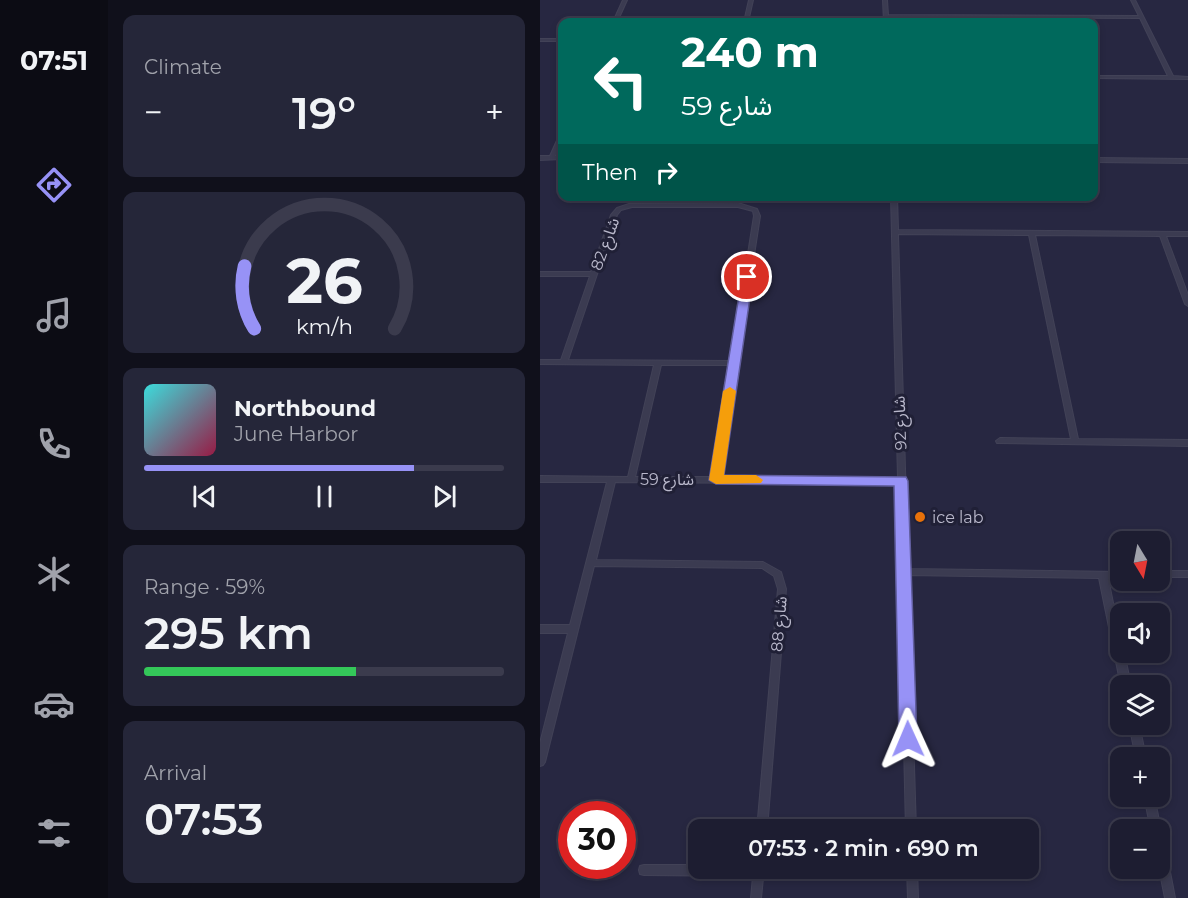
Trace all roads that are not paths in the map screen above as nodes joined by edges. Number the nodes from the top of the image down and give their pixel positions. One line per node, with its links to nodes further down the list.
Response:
1 (625, 0): 8 (street)
2 (751, 0): 9 (street)
3 (885, 0): 5 (street)
4 (1134, 0): 7 (street)
5 (886, 16): 6 (street)
6 (1020, 16): 7 (street)
7 (1142, 17): 13 (street)
8 (617, 18)
9 (747, 18)
10 (540, 40): 11 (street)
11 (558, 40)
12 (1098, 77): 13 (street)
13 (1171, 78): 14 (street)
14 (1188, 78)
15 (558, 144): 17 (street)
16 (540, 158): 17 (street)
17 (552, 158): 18 (street)
18 (558, 158)
19 (1098, 160): 20 (street)
20 (1188, 160)
21 (624, 201): 23 (street)
22 (894, 201): 24 (street, شارع 92)
23 (624, 206): 29 (street, شارع 82); 34 (street, شارع 82)
24 (895, 232): 25 (street); 42 (street, شارع 92)
25 (1032, 233): 26 (street); 36 (street)
26 (1162, 234): 27 (street); 30 (street)
27 (1188, 234)
28 (540, 274): 29 (street)
29 (594, 274): 31 (street, شارع 82)
30 (1188, 304)
31 (564, 362): 32 (street); 33 (street)
32 (540, 363)
33 (658, 363): 34 (street); 40 (street)
34 (734, 363): 41 (street, شارع 82)
35 (1000, 441): 36 (street)
36 (1075, 442): 37 (street)
37 (1188, 443)
38 (540, 479): 39 (street, شارع 59)
39 (612, 479): 40 (street, شارع 59); 43 (street)
40 (631, 479): 41 (street, شارع 59)
41 (716, 480): 42 (street, شارع 59)
42 (901, 481): 44 (street, شارع 92)
43 (590, 564): 50 (street); 53 (street, شارع 88)
44 (904, 572): 45 (street); 54 (street, شارع 92)
45 (1103, 574): 46 (street); 51 (street)
46 (1110, 574)
47 (1170, 574): 48 (street)
48 (1188, 574)
49 (540, 629): 50 (street)
50 (573, 629): 52 (street)
51 (1124, 675)
52 (540, 762)
53 (763, 819)
54 (911, 819)
55 (644, 870): 56 (street)
56 (688, 870)
57 (758, 879): 60 (street)
58 (912, 879): 61 (street)
59 (1166, 879): 62 (street)
60 (756, 898)
61 (913, 898)
62 (1170, 898)

